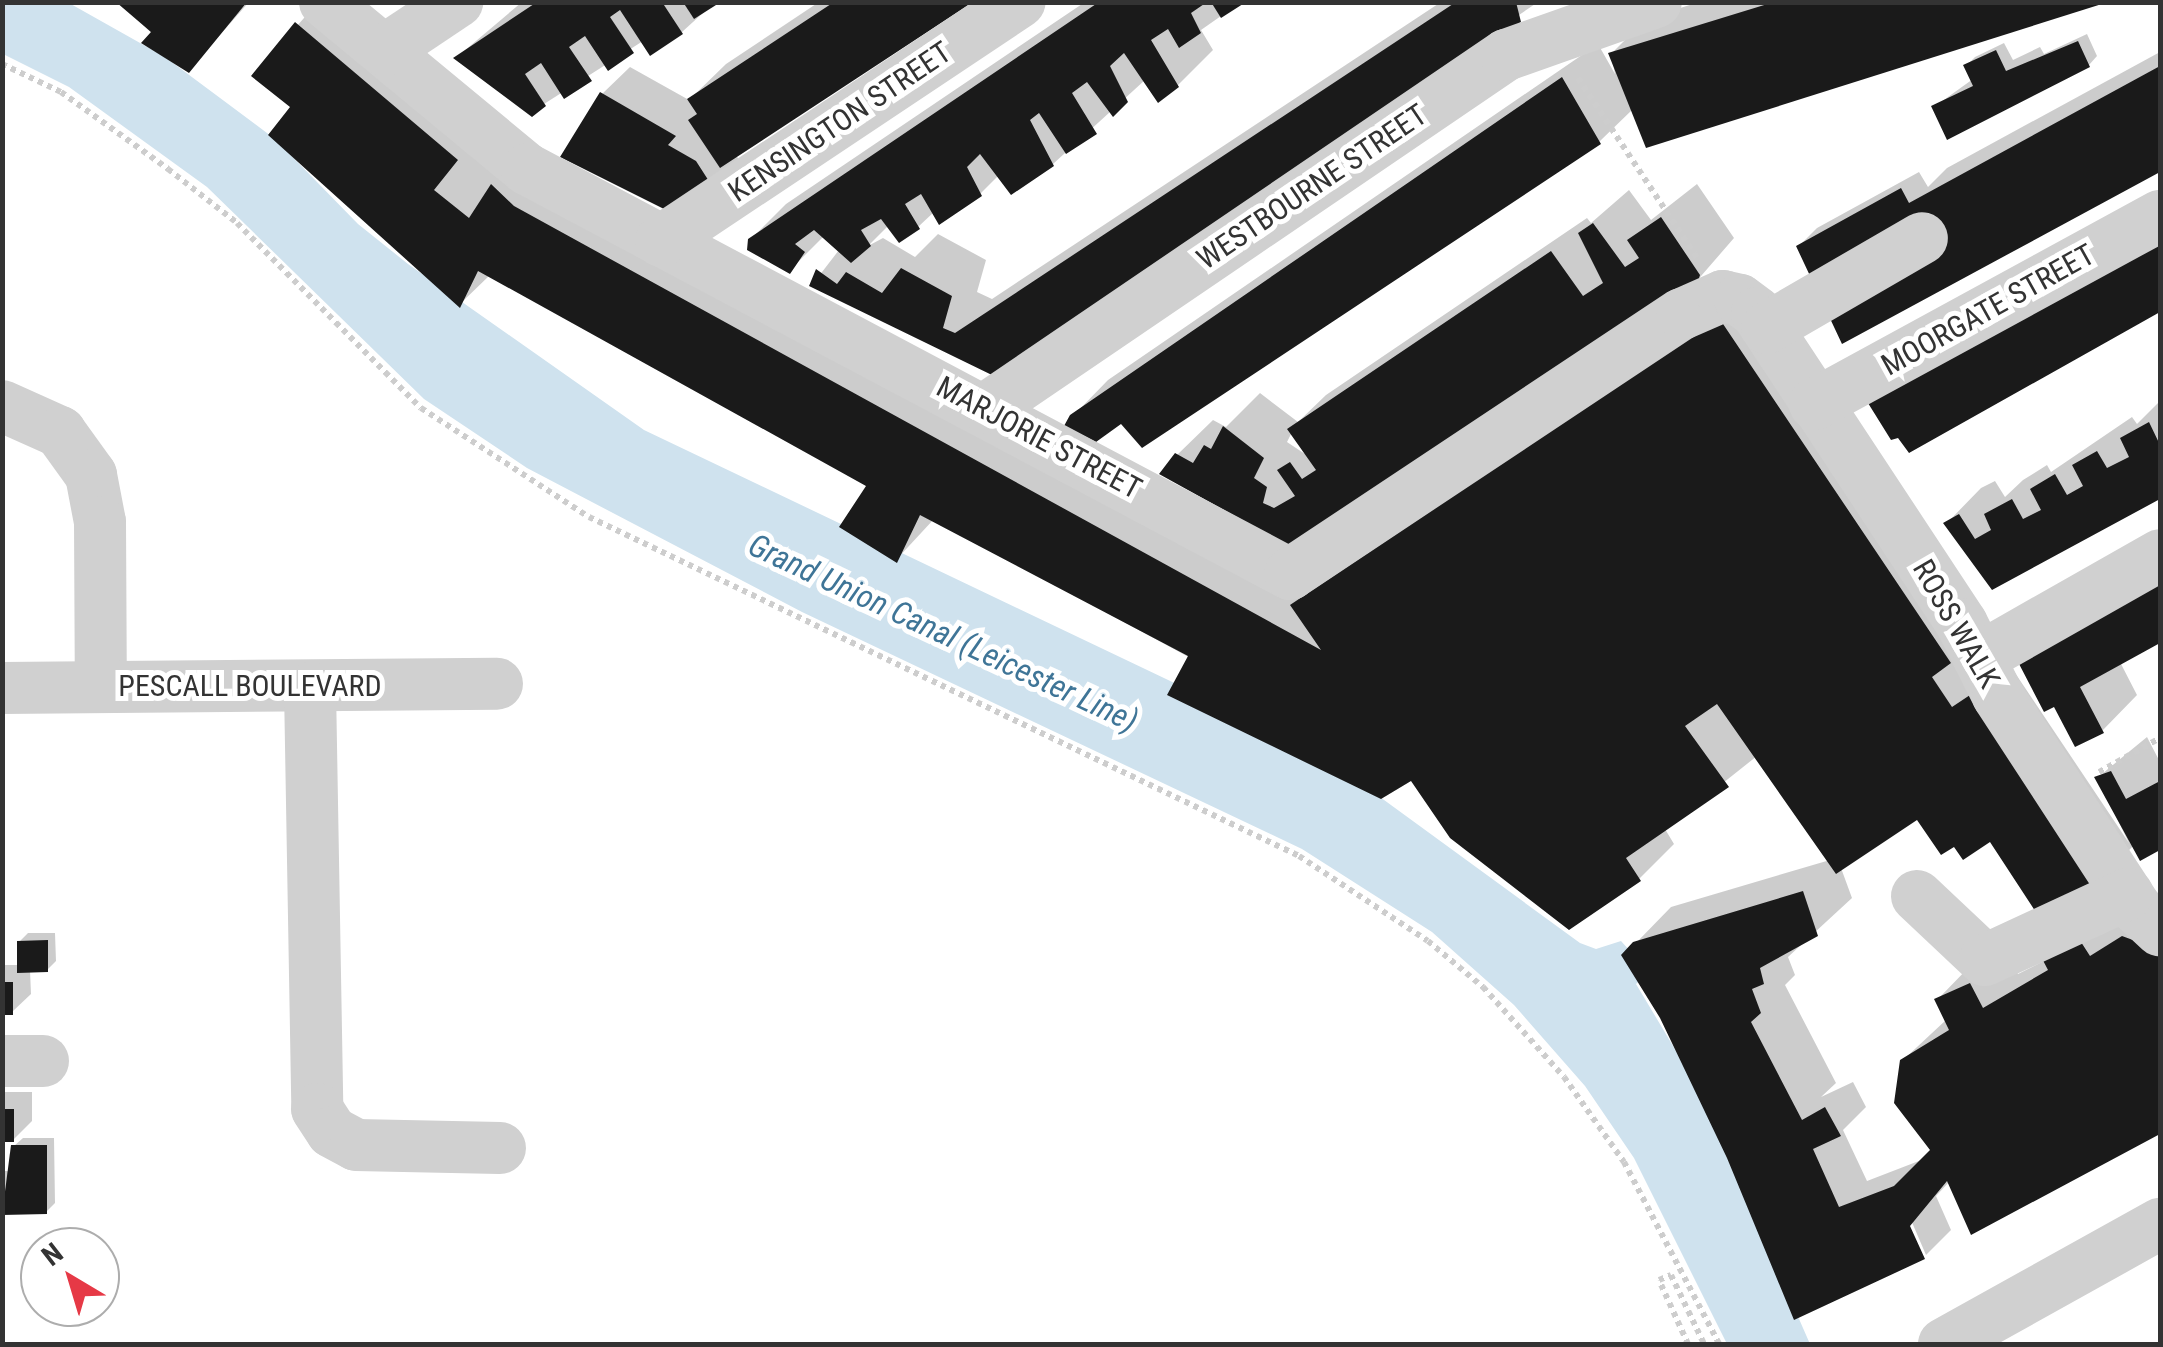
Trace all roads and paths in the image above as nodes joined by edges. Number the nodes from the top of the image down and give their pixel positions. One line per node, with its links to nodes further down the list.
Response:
1 (325, 2): 6 (street, MARJORIE STREET)
2 (457, 2): 6 (street)
3 (1020, 2): 10 (street, KENSINGTON STREET)
4 (1656, 2): 5 (street, WESTBOURNE STREET)
5 (1552, 37): 11 (path); 14 (street, WESTBOURNE STREET)
6 (384, 50): 10 (street, MARJORIE STREET)
7 (2, 64): 30 (path)
8 (2160, 216): 12 (street, MOORGATE STREET)
9 (1922, 238): 11 (street)
10 (661, 241): 14 (street, MARJORIE STREET)
11 (1749, 312): 12 (street, ROSS WALK); 14 (street, MARJORIE STREET)
12 (1814, 404): 16 (street, ROSS WALK)
13 (2, 406): 18 (street)
14 (987, 408)
15 (2160, 555): 16 (street)
16 (1980, 658): 22 (street, ROSS WALK)
17 (497, 684): 20 (street, PESCALL BOULEVARD)
18 (101, 686): 19 (street, PESCALL BOULEVARD); 20 (street, PESCALL BOULEVARD)
19 (2, 688)
20 (310, 688): 25 (street)
21 (2160, 738): 22 (path)
22 (2063, 793): 24 (street, ROSS WALK)
23 (1918, 896): 24 (street)
24 (2146, 907)
25 (500, 1148)
26 (2160, 1224): 27 (street)
27 (1945, 1343)
28 (1688, 1344): 29 (path)
29 (1704, 1344)
30 (1720, 1344)

